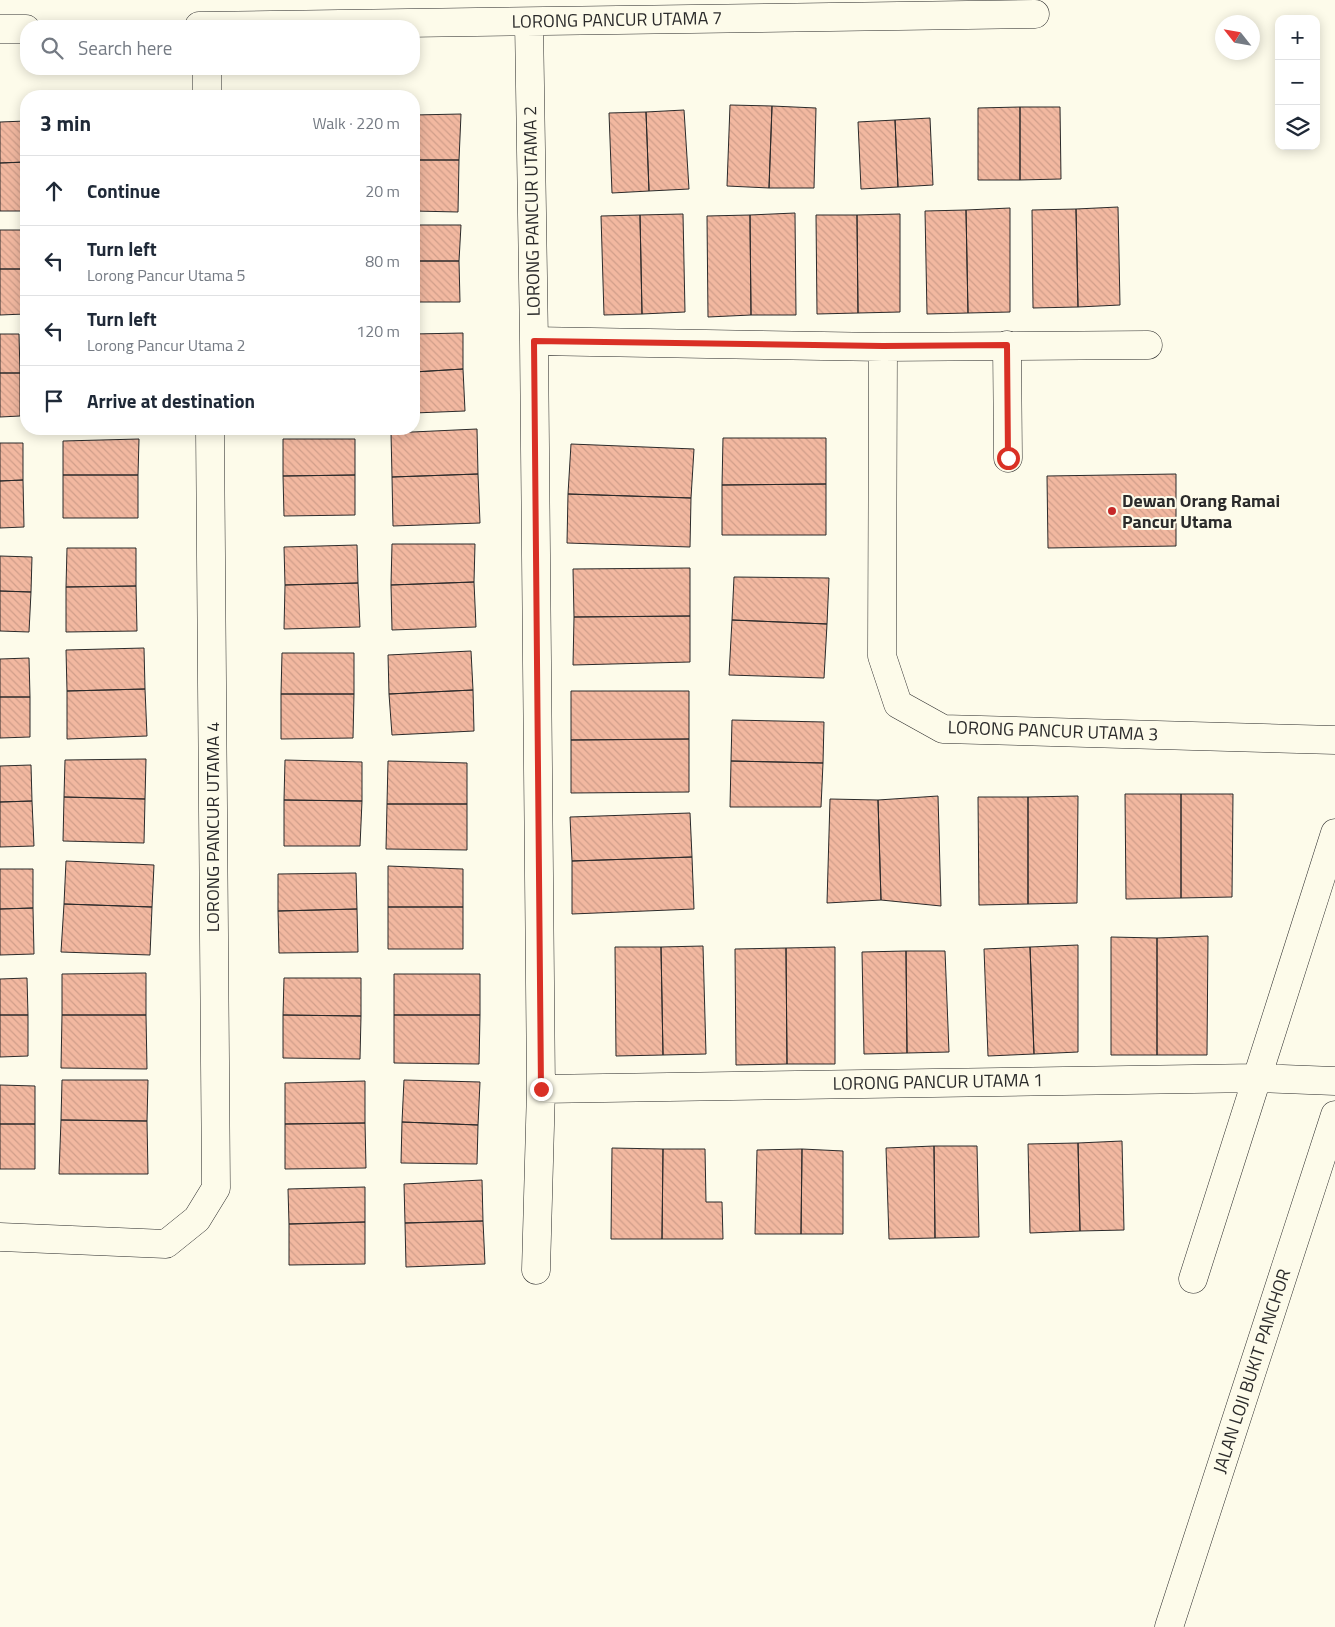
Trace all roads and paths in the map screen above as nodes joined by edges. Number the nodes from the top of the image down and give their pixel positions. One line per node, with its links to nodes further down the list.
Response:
1 (1035, 14): 2 (street, LORONG PANCUR UTAMA 7)
2 (529, 22): 3 (street, LORONG PANCUR UTAMA 7); 8 (street, LORONG PANCUR UTAMA 2)
3 (420, 23)
4 (20, 29): 5 (street)
5 (0, 30)
6 (207, 75): 7 (street)
7 (207, 90)
8 (534, 341): 11 (street); 18 (street, LORONG PANCUR UTAMA 2)
9 (1007, 345): 10 (street); 11 (street); 13 (street)
10 (1148, 345)
11 (883, 346): 14 (street, LORONG PANCUR UTAMA 3)
12 (210, 435): 20 (street, LORONG PANCUR UTAMA 4)
13 (1008, 458)
14 (1335, 740)
15 (1335, 833): 16 (street)
16 (1257, 1078): 17 (street, LORONG PANCUR UTAMA 1); 18 (street, LORONG PANCUR UTAMA 1); 22 (street)
17 (1335, 1081)
18 (541, 1089): 21 (street, LORONG PANCUR UTAMA 2)
19 (1335, 1115): 23 (street, JALAN LOJI BUKIT PANCHOR)
20 (0, 1237)
21 (536, 1270)
22 (1192, 1279)
23 (1169, 1627)

